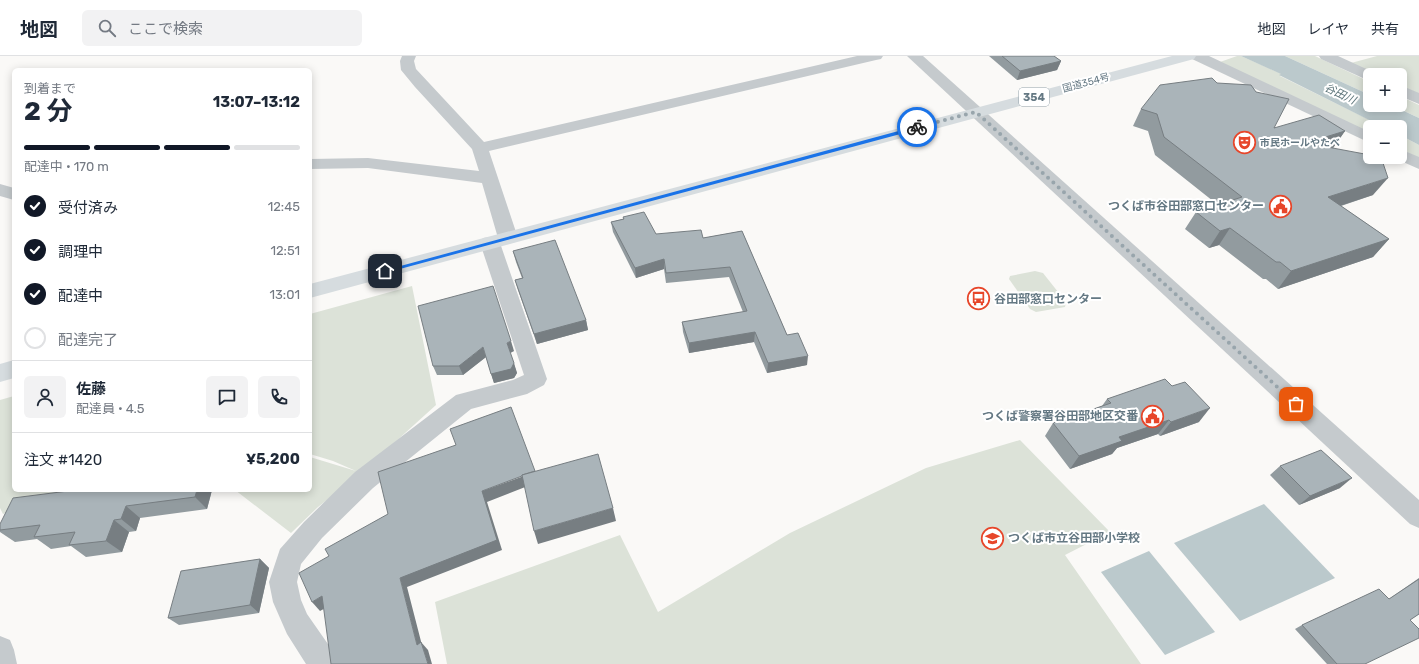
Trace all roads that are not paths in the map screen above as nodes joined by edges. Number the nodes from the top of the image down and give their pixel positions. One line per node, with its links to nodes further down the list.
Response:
1 (409, 56): 12 (street)
2 (876, 56): 12 (street)
3 (914, 56): 10 (street)
4 (1189, 56): 10 (highway, 国道354号 / 354)
5 (1197, 56): 11 (street)
6 (1326, 56): 7 (street)
7 (1363, 73)
8 (1407, 93): 9 (street)
9 (1419, 99)
10 (976, 112): 19 (highway, 国道354号 / 354); 23 (street)
11 (1363, 135)
12 (480, 148): 16 (street)
13 (1407, 158): 15 (street)
14 (312, 164): 16 (street)
15 (1419, 164)
16 (488, 178): 19 (street)
17 (0, 190): 18 (street)
18 (12, 193)
19 (499, 241): 20 (highway, 国道354号 / 354); 26 (street)
20 (312, 290)
21 (12, 370): 22 (highway)
22 (0, 373)
23 (1419, 516)
24 (0, 650): 25 (street)
25 (2, 664)
26 (321, 664)

